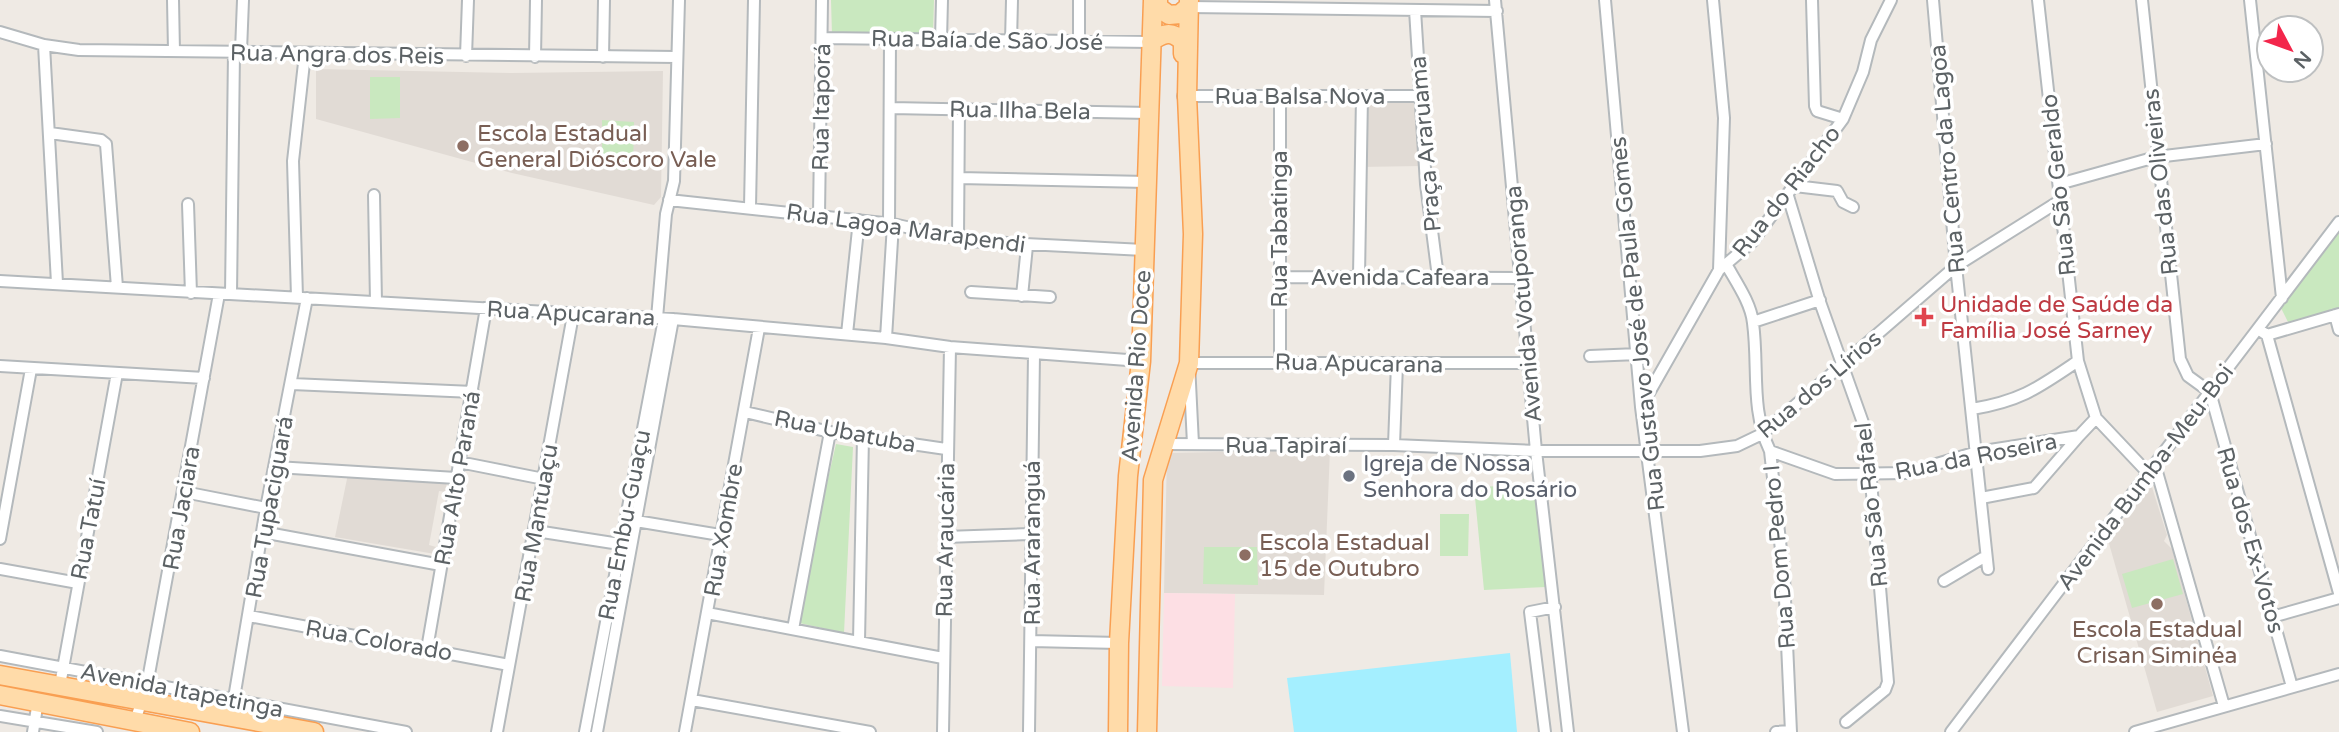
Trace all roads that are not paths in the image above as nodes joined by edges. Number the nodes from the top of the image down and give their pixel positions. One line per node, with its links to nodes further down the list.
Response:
1 (173, 0): 34 (street)
2 (243, 0): 35 (street, Rua Jaciara)
3 (468, 0): 37 (street)
4 (536, 0): 38 (street)
5 (604, 0): 39 (street)
6 (679, 0): 40 (street, Rua Embu-Guaçu)
7 (754, 0): 62 (street)
8 (822, 0): 27 (street, Rua Itaporá)
9 (942, 0): 29 (street)
10 (1012, 0): 30 (street)
11 (1079, 0): 31 (street)
12 (1153, 0): 32 (main road, Avenida Rio Doce)
13 (1158, 0): 22 (main road)
14 (1605, 0): 100 (street, Rua Gustavo José de Paula Gomes)
15 (1713, 0): 71 (street, Rua Dom Pedro I)
16 (1812, 0): 48 (street)
17 (1891, 0): 48 (street, Rua do Riacho)
18 (1933, 0): 70 (street, Rua Centro da Lagoa)
19 (2038, 0): 54 (street, Rua São Geraldo)
20 (2142, 0): 51 (street, Rua das Oliveiras)
21 (2250, 0): 50 (street)
22 (1188, 3): 23 (street); 41 (main road, Avenida Rio Doce)
23 (1283, 5): 25 (street)
24 (1496, 5): 25 (street); 75 (street, Avenida Votuporanga)
25 (1415, 10): 44 (street, Praça Araruama)
26 (0, 32): 33 (street, Rua Angra dos Reis)
27 (823, 38): 28 (street, Rua Baía de São José); 63 (street, Rua Itaporá)
28 (890, 39): 29 (street, Rua Baía de São José); 45 (street)
29 (942, 40): 30 (street, Rua Baía de São José)
30 (1011, 41): 31 (street, Rua Baía de São José)
31 (1079, 42): 32 (street, Rua Baía de São José)
32 (1151, 42): 41 (main road); 47 (main road, Avenida Rio Doce)
33 (44, 45): 34 (street, Rua Angra dos Reis); 49 (street)
34 (174, 51): 35 (street, Rua Angra dos Reis)
35 (237, 52): 36 (street, Rua Angra dos Reis); 81 (street, Rua Jaciara)
36 (305, 54): 37 (street, Rua Angra dos Reis); 84 (street, Rua Tupaciguará)
37 (466, 56): 38 (street, Rua Angra dos Reis)
38 (535, 57): 39 (street, Rua Angra dos Reis)
39 (603, 57): 40 (street, Rua Angra dos Reis)
40 (676, 57): 58 (street, Rua Embu-Guaçu)
41 (1184, 96): 42 (street, Rua Balsa Nova); 105 (main road, Avenida Rio Doce)
42 (1280, 96): 43 (street, Rua Balsa Nova); 73 (street, Rua Tabatinga)
43 (1362, 96): 44 (street, Rua Balsa Nova); 72 (street)
44 (1418, 96): 74 (street, Praça Araruama)
45 (891, 108): 46 (street, Rua Ilha Bela); 66 (street)
46 (959, 109): 47 (street, Rua Ilha Bela); 52 (street)
47 (1150, 113): 53 (main road, Avenida Rio Doce)
48 (1843, 119): 55 (street, Rua do Riacho)
49 (50, 133): 77 (street); 78 (street)
50 (2266, 144): 51 (street); 85 (street)
51 (2156, 157): 54 (street); 115 (street, Rua das Oliveiras)
52 (960, 178): 53 (street); 67 (street)
53 (1147, 182): 69 (main road, Avenida Rio Doce)
54 (2059, 184): 59 (street, Rua São Geraldo)
55 (1795, 186): 57 (street, Rua do Riacho); 61 (street)
56 (374, 195): 87 (street)
57 (1788, 196): 71 (street, Rua do Riacho); 86 (street, Rua São Rafael)
58 (669, 200): 62 (street, Rua Lagoa Marapendi); 91 (street, Rua Embu-Guaçu)
59 (2061, 200): 70 (street, Rua dos Lírios); 103 (street, Rua São Geraldo)
60 (188, 204): 80 (street)
61 (1853, 206)
62 (750, 207): 63 (street, Rua Lagoa Marapendi)
63 (819, 215): 64 (street, Rua Lagoa Marapendi)
64 (859, 220): 66 (street, Rua Lagoa Marapendi); 96 (street)
65 (2339, 222): 85 (street, Avenida Bumba-Meu-Boi)
66 (891, 224): 67 (street, Rua Lagoa Marapendi); 97 (street)
67 (958, 238): 68 (street, Rua Lagoa Marapendi)
68 (1027, 246): 69 (street, Rua Lagoa Marapendi); 82 (street)
69 (1144, 250): 102 (main road, Avenida Rio Doce)
70 (1956, 266): 108 (street, Rua dos Lírios); 117 (street, Rua Centro da Lagoa)
71 (1723, 267): 92 (street, Rua Dom Pedro I); 116 (street, Rua do Riacho)
72 (1359, 276): 73 (street, Avenida Cafeara); 74 (street, Avenida Cafeara)
73 (1279, 277): 104 (street, Rua Tabatinga)
74 (1437, 277): 75 (street, Avenida Cafeara)
75 (1520, 278): 106 (street, Avenida Votuporanga)
76 (0, 281): 77 (street, Rua Apucarana)
77 (57, 283): 78 (street, Rua Apucarana)
78 (117, 287): 80 (street, Rua Apucarana)
79 (971, 292): 82 (street)
80 (191, 293): 81 (street, Rua Apucarana)
81 (225, 294): 84 (street, Rua Apucarana); 112 (street, Rua Jaciara)
82 (1022, 296): 83 (street)
83 (1050, 297)
84 (302, 298): 87 (street, Rua Apucarana); 113 (street, Rua Tupaciguará)
85 (2282, 298): 95 (street, Avenida Bumba-Meu-Boi)
86 (1820, 300): 92 (street); 108 (street, Rua São Rafael)
87 (376, 302): 88 (street, Rua Apucarana)
88 (486, 308): 89 (street, Rua Apucarana); 114 (street, Rua Alto Paraná)
89 (573, 314): 91 (street, Rua Apucarana); 137 (street, Rua Mantuaçu)
90 (2337, 314): 94 (street); 95 (street)
91 (665, 318): 93 (street, Rua Apucarana); 141 (street, Rua Embu-Guaçu)
92 (1753, 322): 121 (street, Rua Dom Pedro I)
93 (759, 328): 96 (street, Rua Apucarana); 118 (street, Rua Xombre)
94 (2339, 330)
95 (2262, 332): 115 (street, Avenida Bumba-Meu-Boi); 155 (street)
96 (846, 334): 97 (street, Rua Apucarana)
97 (886, 338): 98 (street, Rua Apucarana)
98 (950, 347): 99 (street, Rua Apucarana); 127 (street, Rua Araucária)
99 (1034, 354): 102 (street, Rua Apucarana); 144 (street, Rua Araranguá)
100 (1638, 354): 101 (street); 116 (street, Rua Gustavo José de Paula Gomes)
101 (1590, 355)
102 (1141, 361): 164 (main road, Avenida Rio Doce)
103 (2078, 361): 117 (street); 119 (street, Rua São Geraldo)
104 (1280, 362): 105 (street, Rua Apucarana); 107 (street, Rua Apucarana)
105 (1189, 363): 124 (main road, Avenida Rio Doce); 125 (street, Avenida Rio Doce)
106 (1529, 363): 107 (street, Rua Apucarana); 129 (street, Avenida Votuporanga)
107 (1396, 365): 126 (street)
108 (1844, 365): 121 (street, Rua dos Lírios); 135 (street, Rua São Rafael)
109 (0, 366): 110 (street)
110 (31, 369): 111 (street); 147 (street)
111 (117, 373): 112 (street); 154 (street, Rua Tatuí)
112 (204, 378): 138 (street, Rua Jaciara)
113 (292, 384): 114 (street); 133 (street, Rua Tupaciguará)
114 (473, 392): 132 (street, Rua Alto Paraná)
115 (2210, 392): 134 (street, Avenida Bumba-Meu-Boi); 160 (street, Rua dos Ex-Votos)
116 (1641, 407): 128 (street, Rua Gustavo José de Paula Gomes)
117 (1972, 409): 131 (street, Rua Centro da Lagoa)
118 (745, 412): 120 (street, Rua Ubatuba); 145 (street, Rua Xombre)
119 (2096, 418): 122 (street, Rua da Roseira); 134 (street, Rua São Geraldo)
120 (830, 432): 123 (street, Rua Ubatuba); 161 (street)
121 (1762, 434): 128 (street, Rua dos Lírios); 130 (street, Rua Dom Pedro I)
122 (2079, 436): 131 (street, Rua da Roseira); 139 (street)
123 (863, 438): 127 (street, Rua Ubatuba); 163 (street)
124 (1162, 444): 125 (street, Rua Tapiraí); 199 (main road, Avenida Rio Doce)
125 (1194, 444): 126 (street, Rua Tapiraí)
126 (1394, 445): 129 (street, Rua Tapiraí)
127 (946, 449): 146 (street, Rua Araucária)
128 (1647, 450): 129 (street, Rua dos Lírios); 202 (street, Rua Gustavo José de Paula Gomes)
129 (1536, 451): 157 (street, Avenida Votuporanga)
130 (1770, 451): 135 (street, Rua da Roseira); 186 (street, Rua Dom Pedro I)
131 (1977, 452): 135 (street, Rua da Roseira); 139 (street, Rua Centro da Lagoa)
132 (459, 462): 136 (street, Rua Alto Paraná); 137 (street)
133 (276, 467): 136 (street); 140 (street, Rua Tupaciguará)
134 (2152, 469): 179 (street); 204 (street, Avenida Bumba-Meu-Boi)
135 (1872, 476): 182 (street, Rua São Rafael)
136 (456, 478): 150 (street, Rua Alto Paraná)
137 (544, 479): 142 (street, Rua Mantuaçu)
138 (184, 492): 140 (street); 175 (street, Rua Jaciara)
139 (1981, 498): 149 (street, Rua Centro da Lagoa)
140 (266, 508): 143 (street, Rua Tupaciguará)
141 (631, 520): 145 (street); 148 (street, Rua Embu-Guaçu)
142 (536, 531): 148 (street); 168 (street, Rua Mantuaçu)
143 (262, 533): 150 (street); 159 (street, Rua Tupaciguará)
144 (1030, 534): 146 (street); 162 (street, Rua Araranguá)
145 (720, 535): 158 (street, Rua Xombre)
146 (945, 537): 167 (street, Rua Araucária)
147 (0, 539)
148 (626, 545): 192 (street, Rua Embu-Guaçu); 193 (street, Rua Embu-Guaçu)
149 (1986, 556): 152 (street, Rua Centro da Lagoa); 153 (street)
150 (441, 565): 165 (street, Rua Alto Paraná)
151 (0, 569): 154 (street)
152 (1988, 569)
153 (1944, 581)
154 (78, 583): 171 (street, Rua Tatuí)
155 (2339, 593)
156 (2339, 598): 160 (street)
157 (1555, 607): 172 (street, Avenida Votuporanga); 173 (street)
158 (707, 613): 161 (street); 177 (street, Rua Xombre)
159 (249, 616): 165 (street, Rua Colorado); 180 (street, Rua Tupaciguará)
160 (2272, 617): 174 (street, Rua dos Ex-Votos)
161 (793, 629): 163 (street)
162 (1031, 640): 164 (street); 197 (street, Rua Araranguá)
163 (859, 641): 167 (street)
164 (1119, 643): 198 (main road, Avenida Rio Doce)
165 (427, 649): 168 (street, Rua Colorado)
166 (0, 656): 171 (street, Avenida Itapetinga)
167 (943, 659): 196 (street, Rua Araucária)
168 (509, 665): 191 (street, Rua Mantuaçu)
169 (2339, 674): 174 (street)
170 (0, 675): 171 (main road, Avenida Itapetinga)
171 (62, 676): 175 (main road, Avenida Itapetinga)
172 (1563, 681): 173 (street); 201 (street, Avenida Votuporanga)
173 (1540, 684): 200 (street)
174 (2292, 687): 179 (street)
175 (145, 693): 180 (main road, Avenida Itapetinga); 183 (street, Rua Jaciara)
176 (0, 695): 178 (main road, Avenida Itapetinga)
177 (692, 700): 194 (street, Rua Xombre); 195 (street)
178 (38, 701): 183 (main road, Avenida Itapetinga); 184 (street)
179 (2224, 706): 185 (street)
180 (232, 708): 189 (main road, Avenida Itapetinga); 190 (street, Avenida Itapetinga)
181 (0, 716): 184 (street)
182 (1846, 722)
183 (127, 724): 188 (main road, Avenida Itapetinga)
184 (34, 727): 187 (street)
185 (2161, 728): 205 (street)
186 (1791, 731): 203 (street)
187 (97, 732)
188 (190, 732)
189 (314, 732)
190 (406, 732)
191 (497, 732)
192 (585, 732)
193 (597, 732)
194 (685, 732)
195 (868, 732)
196 (943, 732)
197 (1029, 732)
198 (1118, 732)
199 (1147, 732)
200 (1545, 732)
201 (1569, 732)
202 (1683, 732)
203 (1776, 732)
204 (1951, 732)
205 (2135, 732)

